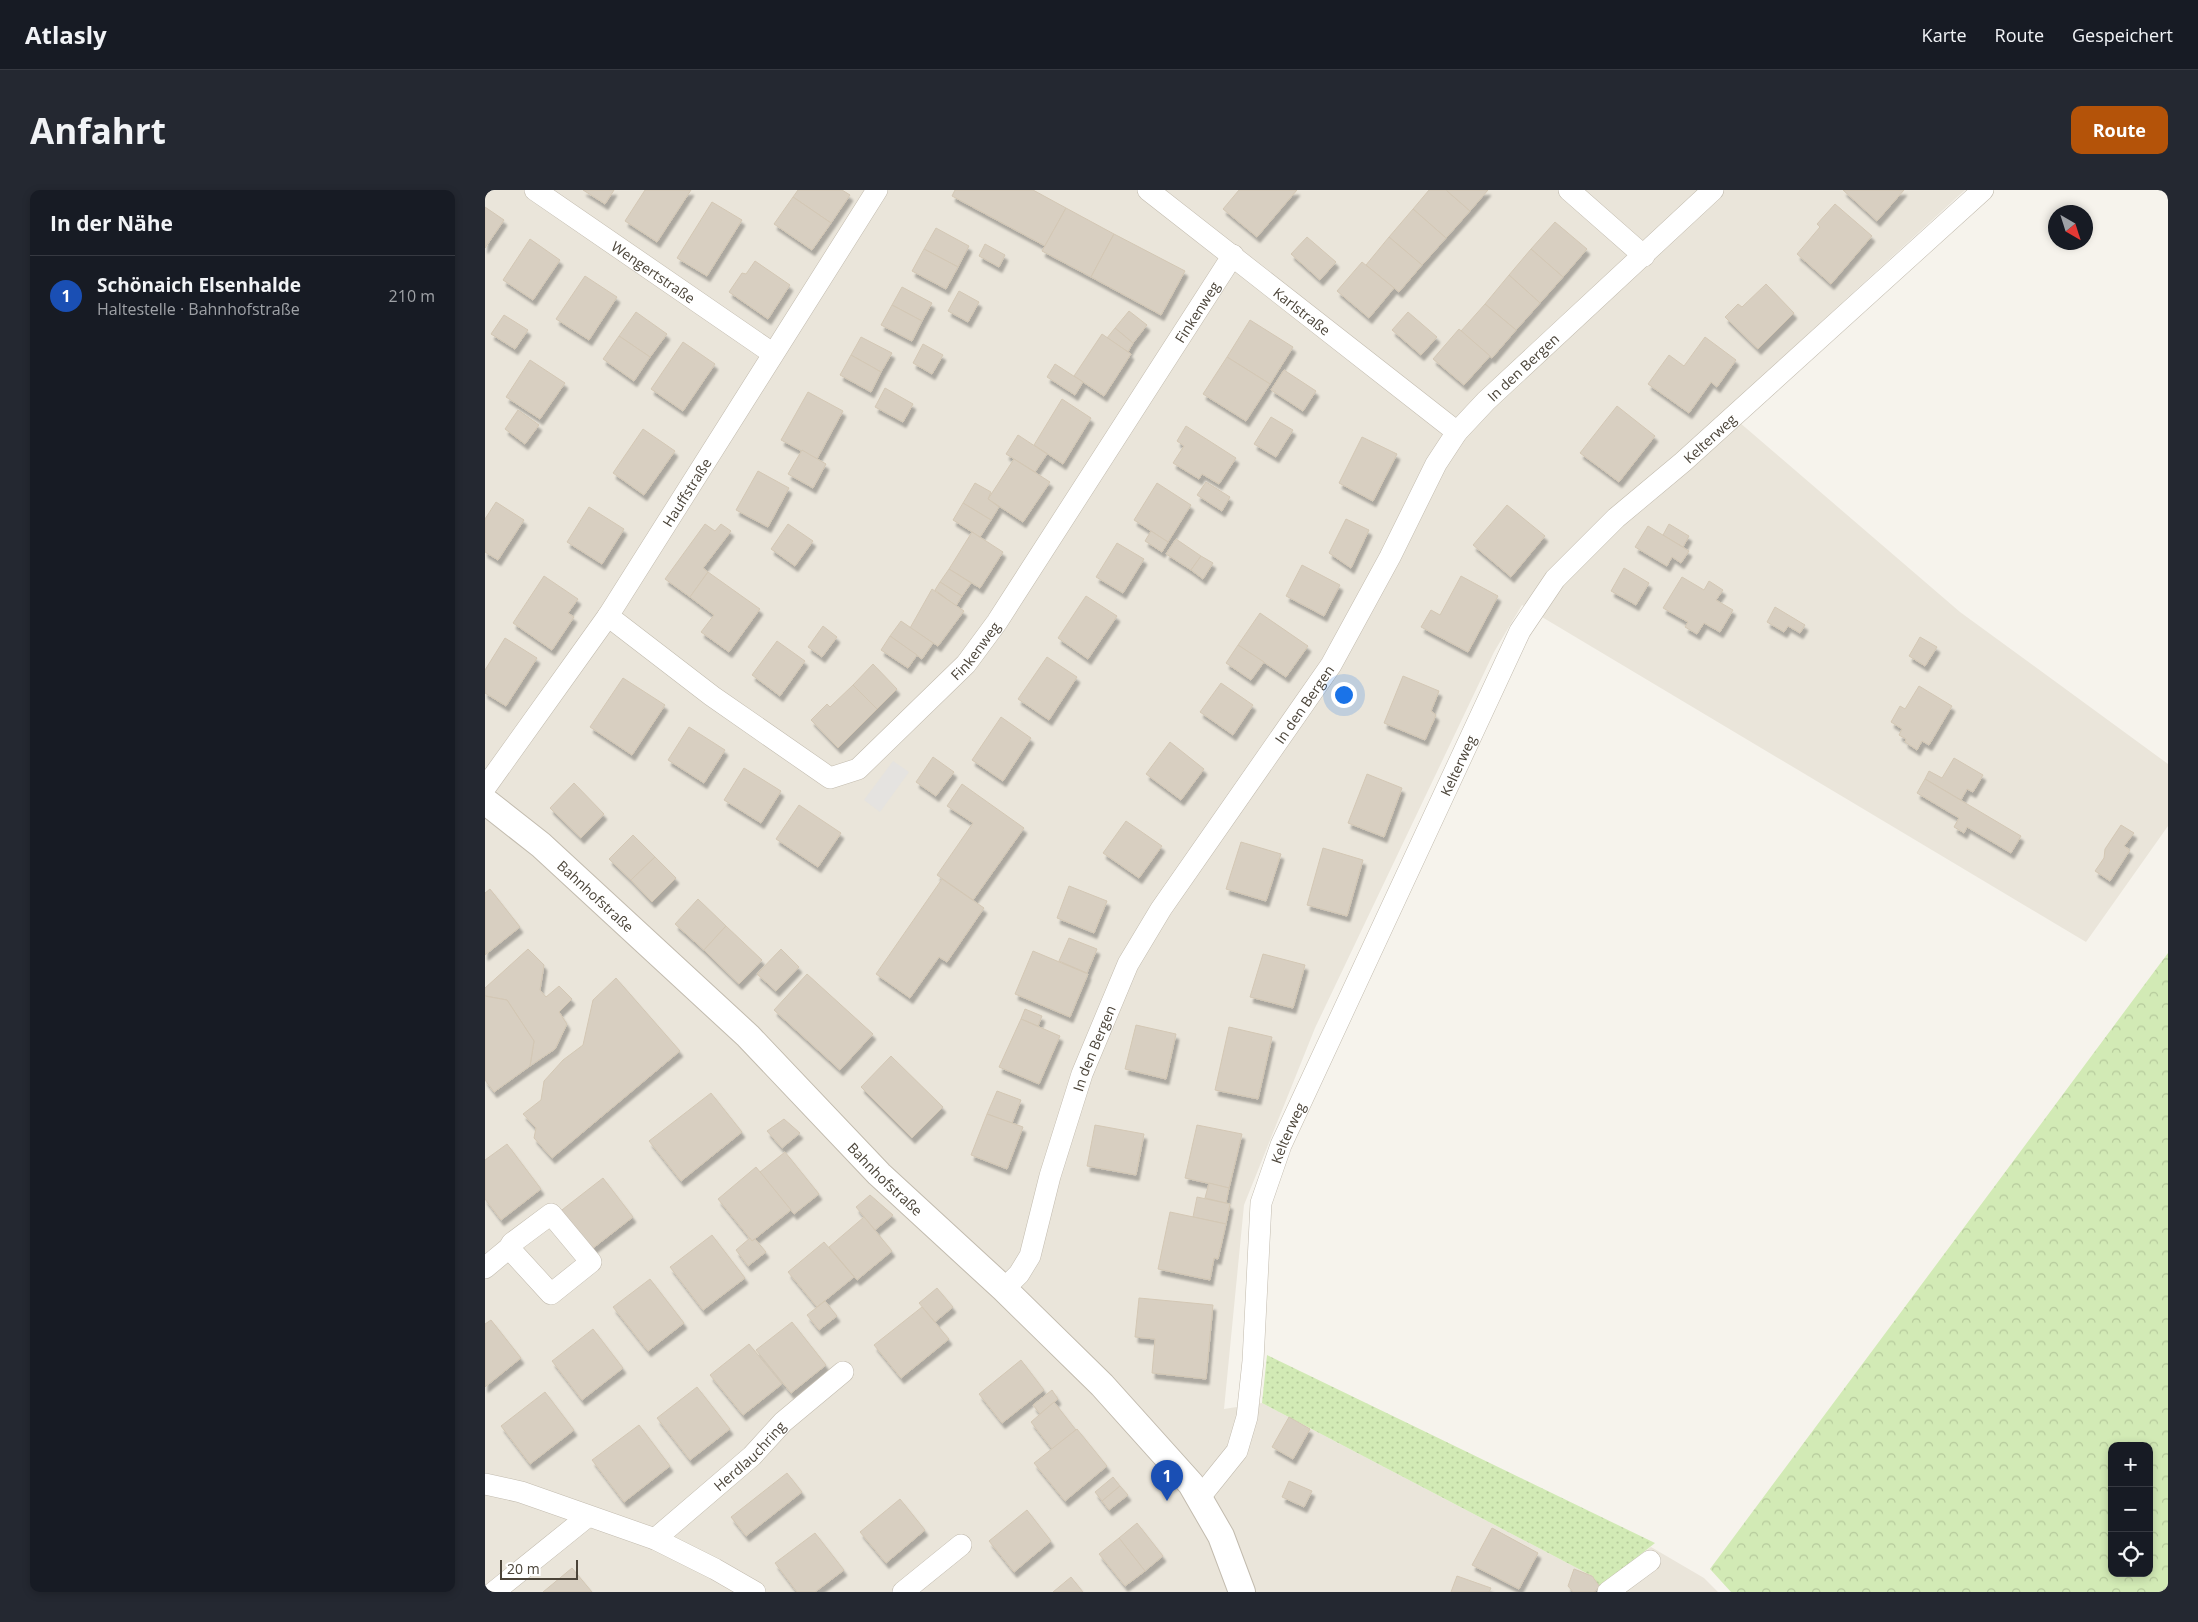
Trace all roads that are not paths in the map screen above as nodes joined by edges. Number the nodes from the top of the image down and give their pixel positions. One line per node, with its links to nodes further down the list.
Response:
1 (535, 190): 9 (street, Wengertstraße)
2 (877, 190): 9 (street, Hauffstraße)
3 (1148, 190): 7 (street, Karlstraße)
4 (1569, 190): 8 (street)
5 (1713, 190): 8 (street, In den Bergen)
6 (1983, 190): 19 (street, Kelterweg)
7 (1233, 255): 10 (street, Karlstraße); 11 (street, Finkenweg)
8 (1644, 256): 10 (street, In den Bergen)
9 (772, 353): 11 (street, Hauffstraße)
10 (1457, 432): 16 (street, In den Bergen)
11 (608, 616): 12 (street, Hauffstraße)
12 (485, 788)
13 (485, 802): 16 (street, Bahnhofstraße)
14 (509, 1248): 15 (street)
15 (485, 1268)
16 (1003, 1288): 19 (street, Bahnhofstraße)
17 (843, 1372): 21 (street, Herdlauchring)
18 (485, 1484): 20 (street)
19 (1200, 1497): 27 (street, Bahnhofstraße)
20 (587, 1517): 21 (street); 24 (street)
21 (655, 1539): 25 (street)
22 (961, 1545): 26 (street)
23 (1650, 1561): 28 (street)
24 (494, 1592)
25 (755, 1592)
26 (903, 1592)
27 (1242, 1592)
28 (1608, 1592)

